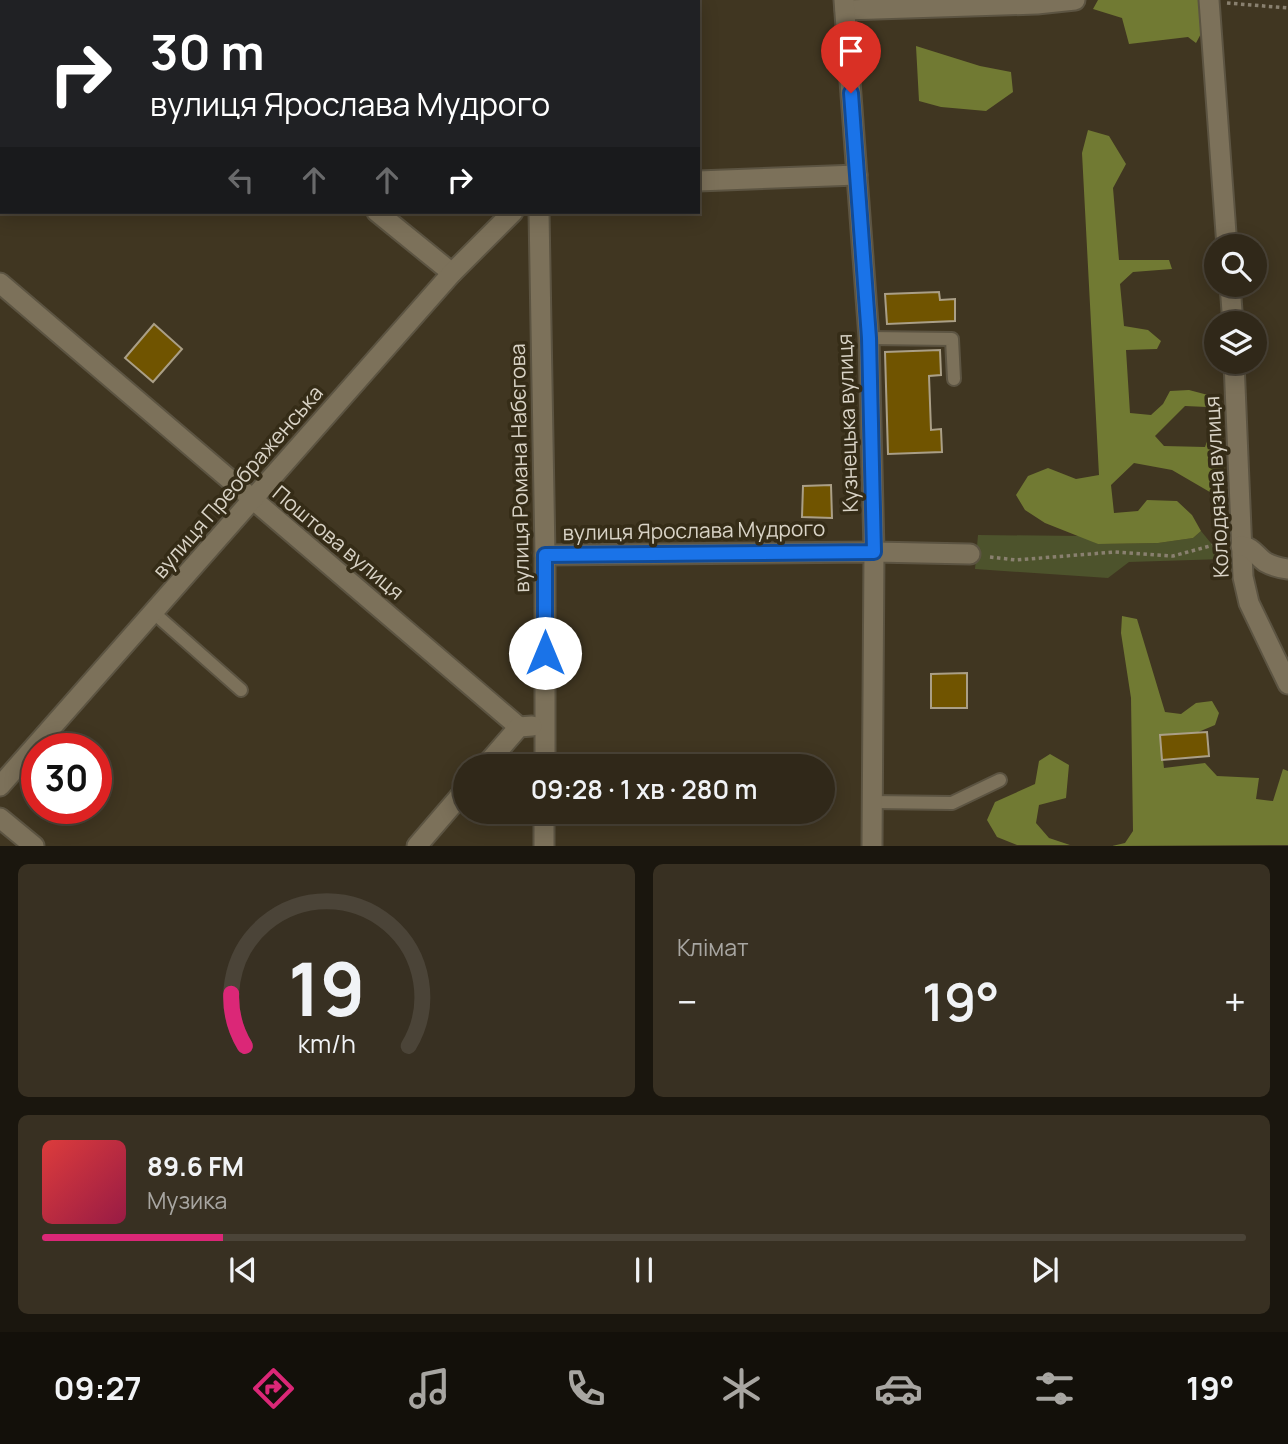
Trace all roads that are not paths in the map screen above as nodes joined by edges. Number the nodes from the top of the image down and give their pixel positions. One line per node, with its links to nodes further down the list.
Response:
1 (1075, 0): 3 (street)
2 (1209, 1): 9 (street)
3 (845, 5): 4 (street, Кузнецька вулиця)
4 (857, 175): 5 (street); 12 (street, Кузнецька вулиця)
5 (700, 181)
6 (379, 214): 10 (street)
7 (511, 214): 10 (street, вулиця Преображенська)
8 (539, 214): 19 (street, вулиця Романа Набєгова)
9 (1226, 234)
10 (452, 273): 15 (street, вулиця Преображенська)
11 (0, 283): 15 (street, Поштова вулиця)
12 (869, 338): 14 (lane); 17 (street, Кузнецька вулиця)
13 (1234, 374): 16 (street, Колодязна вулиця)
14 (954, 379)
15 (253, 501): 21 (street, вулиця Преображенська); 25 (street, Поштова вулиця)
16 (1240, 542): 20 (street); 22 (street, Колодязна вулиця)
17 (874, 552): 18 (street, вулиця Ярослава Мудрого); 19 (street, вулиця Ярослава Мудрого); 30 (street, Кузнецька вулиця)
18 (970, 554)
19 (545, 555): 24 (street, вулиця Романа Набєгова)
20 (1288, 569)
21 (154, 612): 23 (lane); 29 (street, вулиця Преображенська)
22 (1288, 684)
23 (240, 690)
24 (545, 726): 25 (street); 27 (street, вулиця Романа Набєгова)
25 (519, 727): 26 (street)
26 (495, 754)
27 (545, 754)
28 (1000, 780): 30 (lane)
29 (0, 786)
30 (872, 802): 37 (street, Кузнецька вулиця)
31 (453, 804): 35 (street)
32 (0, 818): 34 (street)
33 (544, 824): 36 (street)
34 (34, 845)
35 (418, 845)
36 (544, 845)
37 (872, 845)

